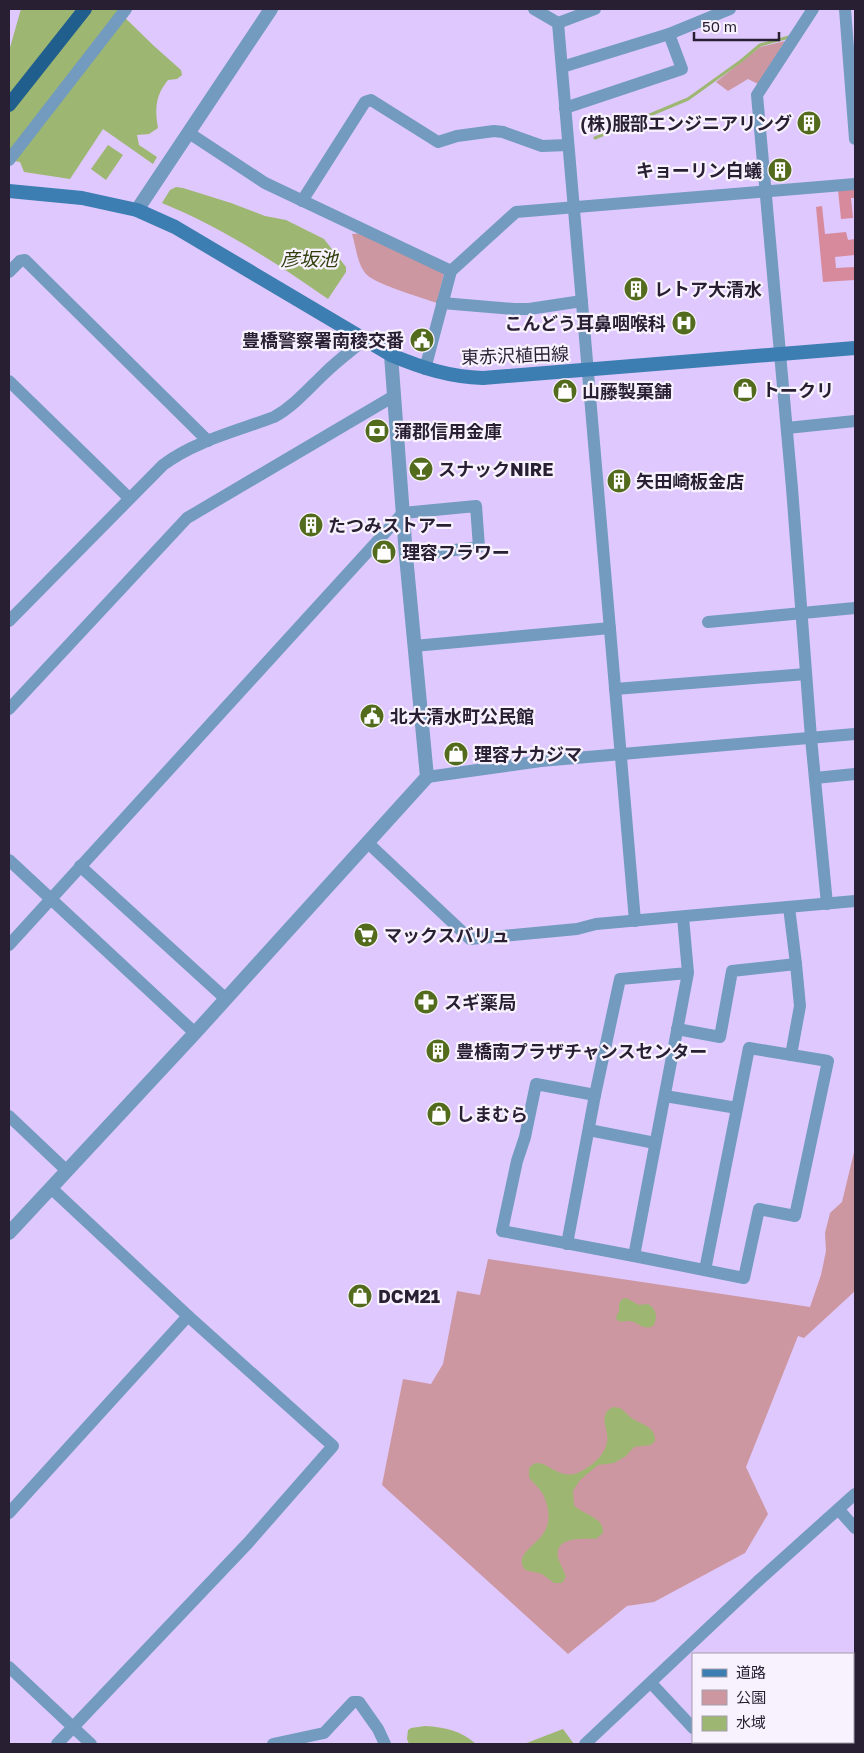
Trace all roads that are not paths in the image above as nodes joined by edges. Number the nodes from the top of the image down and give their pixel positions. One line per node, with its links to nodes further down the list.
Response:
1 (85, 9): 12 (highway)
2 (126, 9): 17 (street)
3 (271, 9): 14 (street)
4 (534, 9): 9 (street)
5 (596, 9): 9 (street)
6 (730, 9): 10 (street)
7 (813, 9): 20 (street)
8 (845, 9): 15 (street)
9 (558, 23): 11 (street)
10 (669, 34): 11 (street); 13 (street)
11 (562, 67): 13 (street)
12 (9, 105)
13 (565, 108): 16 (street)
14 (189, 133): 21 (street); 23 (street)
15 (855, 139)
16 (568, 145): 21 (street); 22 (street)
17 (9, 160)
18 (855, 184): 20 (street)
19 (9, 191): 23 (main road, 東赤沢植田線)
20 (765, 192): 22 (street); 30 (street)
21 (302, 201): 24 (street)
22 (574, 208): 24 (street); 26 (street)
23 (137, 210): 28 (main road, 東赤沢植田線)
24 (451, 271): 27 (street)
25 (9, 272): 38 (street)
26 (582, 301): 27 (street); 33 (street)
27 (442, 303): 32 (street)
28 (364, 340): 31 (main road, 東赤沢植田線); 38 (street)
29 (855, 348): 30 (main road, 東赤沢植田線)
30 (780, 354): 33 (main road, 東赤沢植田線); 37 (street)
31 (392, 355): 32 (main road, 東赤沢植田線); 35 (street)
32 (425, 369): 33 (main road, 東赤沢植田線)
33 (588, 370): 46 (street)
34 (9, 381): 39 (street)
35 (394, 396): 40 (street); 50 (street)
36 (855, 421): 37 (street)
37 (787, 428): 43 (street)
38 (208, 441): 39 (street)
39 (129, 498): 44 (street)
40 (403, 513): 41 (street); 41 (street); 59 (street)
41 (406, 556): 47 (street)
42 (855, 608): 43 (street)
43 (802, 613): 45 (street); 48 (street)
44 (9, 621)
45 (708, 622)
46 (610, 628): 47 (street); 49 (street)
47 (414, 646): 55 (street)
48 (806, 674): 49 (street); 52 (street)
49 (615, 689): 53 (street)
50 (9, 709)
51 (855, 734): 52 (street)
52 (811, 738): 53 (street); 56 (street)
53 (621, 755): 55 (street); 65 (street)
54 (855, 774): 56 (street)
55 (427, 777): 57 (street)
56 (815, 778): 62 (street)
57 (368, 843): 65 (street); 69 (street)
58 (9, 860): 60 (street)
59 (80, 866): 60 (street); 69 (street)
60 (51, 898): 66 (street); 71 (street)
61 (855, 901): 62 (street)
62 (827, 904): 63 (street)
63 (789, 907): 64 (street); 67 (street)
64 (684, 916): 65 (street); 68 (street)
65 (635, 921)
66 (9, 945)
67 (796, 964): 70 (street); 72 (street)
68 (688, 973): 70 (street); 73 (street)
69 (226, 999): 71 (street)
70 (677, 1029): 74 (street)
71 (195, 1033): 79 (street)
72 (791, 1055): 75 (street); 84 (street)
73 (596, 1095): 77 (street); 82 (street)
74 (664, 1096): 75 (street); 78 (street)
75 (737, 1108): 84 (street)
76 (9, 1116): 79 (street)
77 (589, 1130): 78 (street); 82 (street)
78 (656, 1143): 83 (street)
79 (66, 1170): 80 (street)
80 (51, 1188): 81 (street); 85 (street)
81 (9, 1233)
82 (567, 1244): 83 (street)
83 (634, 1256): 84 (street)
84 (705, 1270)
85 (188, 1316): 88 (street); 92 (street)
86 (855, 1494): 87 (street)
87 (838, 1510): 89 (street); 91 (street)
88 (9, 1513)
89 (855, 1528)
90 (9, 1667): 92 (street)
91 (651, 1683): 93 (street); 98 (street)
92 (73, 1726): 94 (street); 95 (street)
93 (692, 1727)
94 (56, 1744)
95 (92, 1744)
96 (273, 1744): 97 (street)
97 (385, 1744)
98 (585, 1744)

